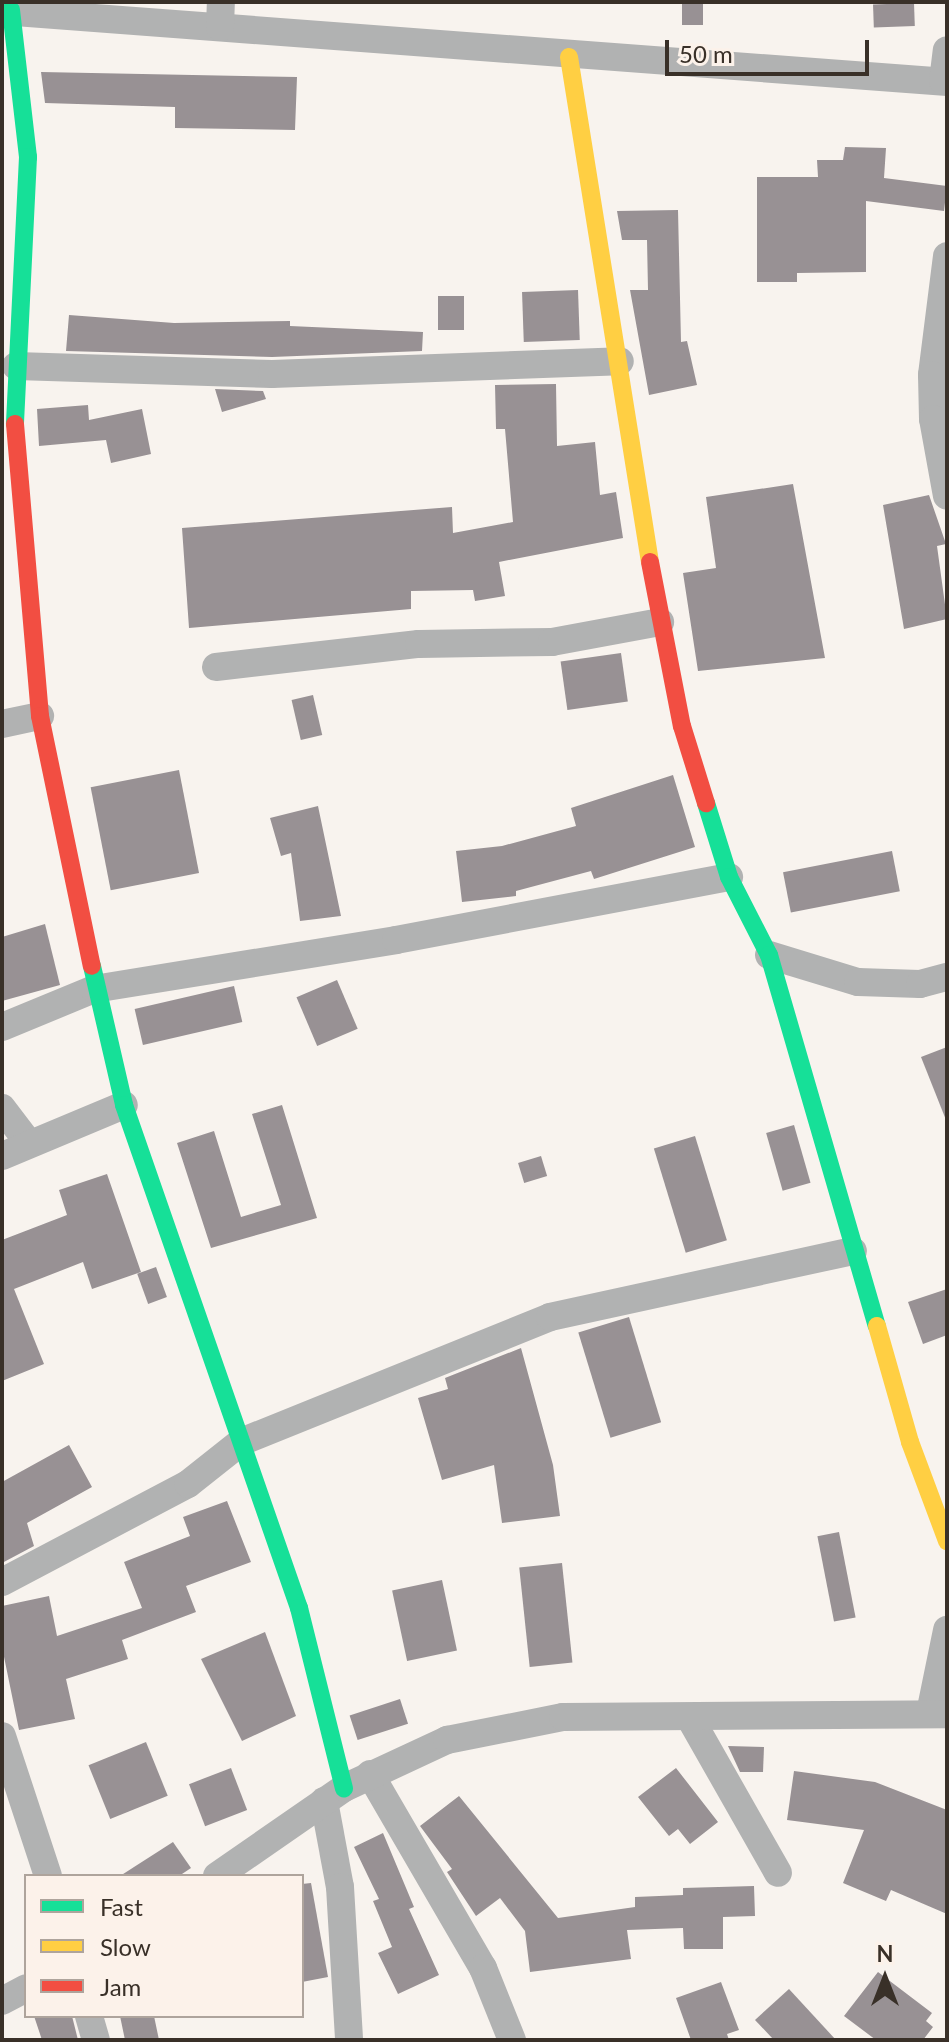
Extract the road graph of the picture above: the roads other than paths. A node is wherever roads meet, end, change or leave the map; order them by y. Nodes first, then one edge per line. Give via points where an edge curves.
1 (6, 10) edge
2 (220, 14) edge
3 (947, 50) edge
4 (569, 57) junction
5 (945, 82) edge
6 (947, 256) edge
7 (620, 361) junction
8 (16, 366) junction
9 (940, 377) edge
10 (8, 406) edge
11 (947, 496) edge
12 (660, 622) junction
13 (216, 667) dead end
14 (40, 716) junction
15 (2, 724) edge
16 (729, 877) junction
17 (769, 955) junction
18 (947, 977) edge
19 (94, 989) junction
20 (2, 1027) edge
21 (124, 1105) junction
22 (2, 1108) edge
23 (28, 1142) junction
24 (2, 1156) edge
25 (853, 1251) junction
26 (241, 1442) junction
27 (947, 1541) edge
28 (2, 1582) edge
29 (947, 1630) edge
30 (938, 1714) edge
31 (690, 1718) junction
32 (2, 1736) edge
33 (370, 1774) junction
34 (334, 1794) junction
35 (778, 1873) dead end
36 (47, 1874) edge
37 (220, 1874) edge
38 (24, 1989) edge
39 (2, 2001) edge
40 (90, 2018) edge
41 (96, 2040) edge
42 (349, 2040) edge
43 (512, 2040) edge

1 - 2 street
1 - 8 street via 28,157
2 - 4 street
3 - 5 street
4 - 5 street
4 - 7 street
6 - 9 street
7 - 8 street via 272,374
7 - 12 street
8 - 10 street
9 - 11 street via 933,419
10 - 14 street
12 - 13 street via 552,642 419,644
12 - 16 street via 682,726
14 - 15 street
14 - 19 street via 91,949
16 - 17 street
16 - 19 street via 396,940
17 - 18 street via 858,982 920,984
17 - 25 street
19 - 20 street
19 - 21 street
21 - 23 street
21 - 26 street
22 - 23 street
23 - 24 street
25 - 26 street via 550,1317
25 - 27 street via 910,1442
26 - 28 street via 188,1484
26 - 34 street via 299,1608
29 - 30 street
30 - 31 street
31 - 33 street via 563,1717 447,1740
31 - 35 street
32 - 36 street
33 - 34 street
33 - 43 street via 483,1968
34 - 37 street
34 - 42 street
38 - 39 street
40 - 41 street

